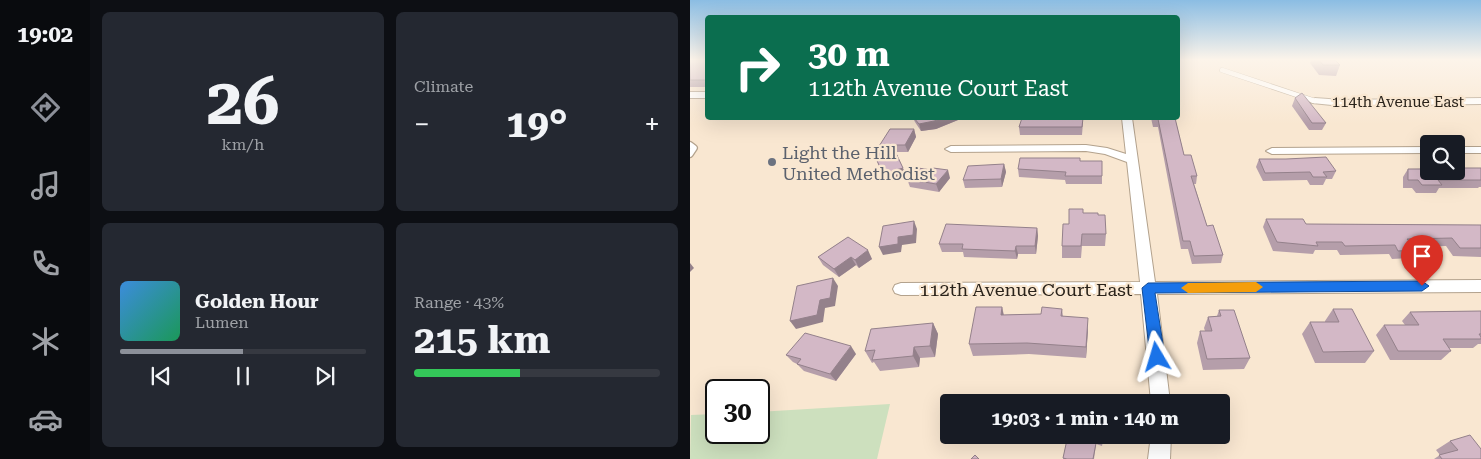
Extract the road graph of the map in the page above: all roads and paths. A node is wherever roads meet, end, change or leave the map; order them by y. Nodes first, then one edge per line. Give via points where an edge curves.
1 (1256, 81) edge
2 (690, 95) edge
3 (705, 95) edge
4 (1315, 101) joint
5 (1481, 101) edge
6 (1126, 120) edge
7 (690, 145) edge
8 (951, 149) dead end
9 (1420, 150) edge
10 (1465, 150) edge
11 (1481, 150) edge
12 (1272, 151) dead end
13 (690, 154) edge
14 (1131, 160) junction
15 (1481, 286) edge
16 (1148, 288) junction
17 (901, 289) dead end
18 (1161, 394) edge
19 (1160, 444) edge
20 (1159, 459) edge

1 - 4 lane
2 - 3 street
4 - 5 street, 114th Avenue East
6 - 14 street
7 - 13 lane via 694,148
8 - 14 street via 1086,148 1107,151
9 - 12 street
10 - 11 street
14 - 16 street
15 - 16 street, 112th Avenue Court East
16 - 17 street, 112th Avenue Court East
16 - 18 street
19 - 20 street

